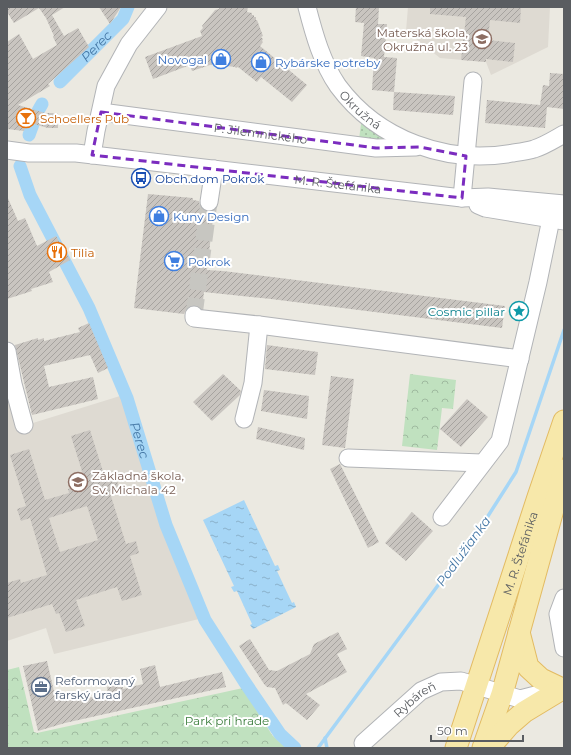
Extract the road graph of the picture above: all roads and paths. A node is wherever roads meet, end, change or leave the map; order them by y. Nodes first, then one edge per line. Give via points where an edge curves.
1 (158, 7) edge
2 (307, 7) edge
3 (473, 81) dead end
4 (101, 112) junction
5 (564, 134) edge
6 (420, 147) junction
7 (7, 150) edge
8 (92, 155) junction
9 (466, 156) junction
10 (214, 169) junction
11 (462, 198) junction
12 (530, 200) junction
13 (209, 202) tunnel mouth
14 (564, 204) edge
15 (560, 218) edge
16 (194, 316) dead end
17 (259, 325) junction
18 (7, 351) edge
19 (520, 358) junction
20 (244, 419) dead end
21 (564, 421) edge
22 (24, 425) dead end
23 (348, 458) dead end
24 (482, 463) junction
25 (564, 470) edge
26 (442, 517) dead end
27 (564, 598) edge
28 (519, 632) junction
29 (564, 648) edge
30 (476, 686) junction
31 (563, 688) edge
32 (502, 694) junction
33 (363, 743) dead end
34 (456, 748) edge
35 (483, 748) edge
36 (489, 748) edge

1 - 4 street via 128,44 106,86
2 - 6 street, Okružná via 322,55 342,90 355,106 380,126
3 - 9 street
4 - 6 street, P. Jilemnického via 376,148
4 - 8 street
5 - 9 street, Okružná via 535,149 497,156
6 - 9 street, Okružná
7 - 8 street, M. R. Štefánika
8 - 10 street, M. R. Štefánika
9 - 11 street
10 - 11 street, M. R. Štefánika
10 - 13 street
11 - 12 street, M. R. Štefánika
11 - 15 street, M. R. Štefánika via 485,208
12 - 14 street, M. R. Štefánika
12 - 15 street via 541,209
15 - 19 street via 547,244
16 - 17 street
17 - 19 street
17 - 20 street via 253,383
18 - 22 street
19 - 24 street via 500,441
21 - 30 main road, M. R. Štefánika
23 - 24 street
24 - 26 street
25 - 28 main road, M. R. Štefánika
27 - 29 street via 558,614
28 - 31 main road via 528,667 541,679
28 - 32 main road, M. R. Štefánika
30 - 32 street, Rybáreň
30 - 33 street, Rybáreň via 460,681 441,682 425,688
30 - 34 main road, M. R. Štefánika
31 - 32 street, Rybáreň via 520,699
31 - 36 main road via 524,712
32 - 35 main road, M. R. Štefánika

